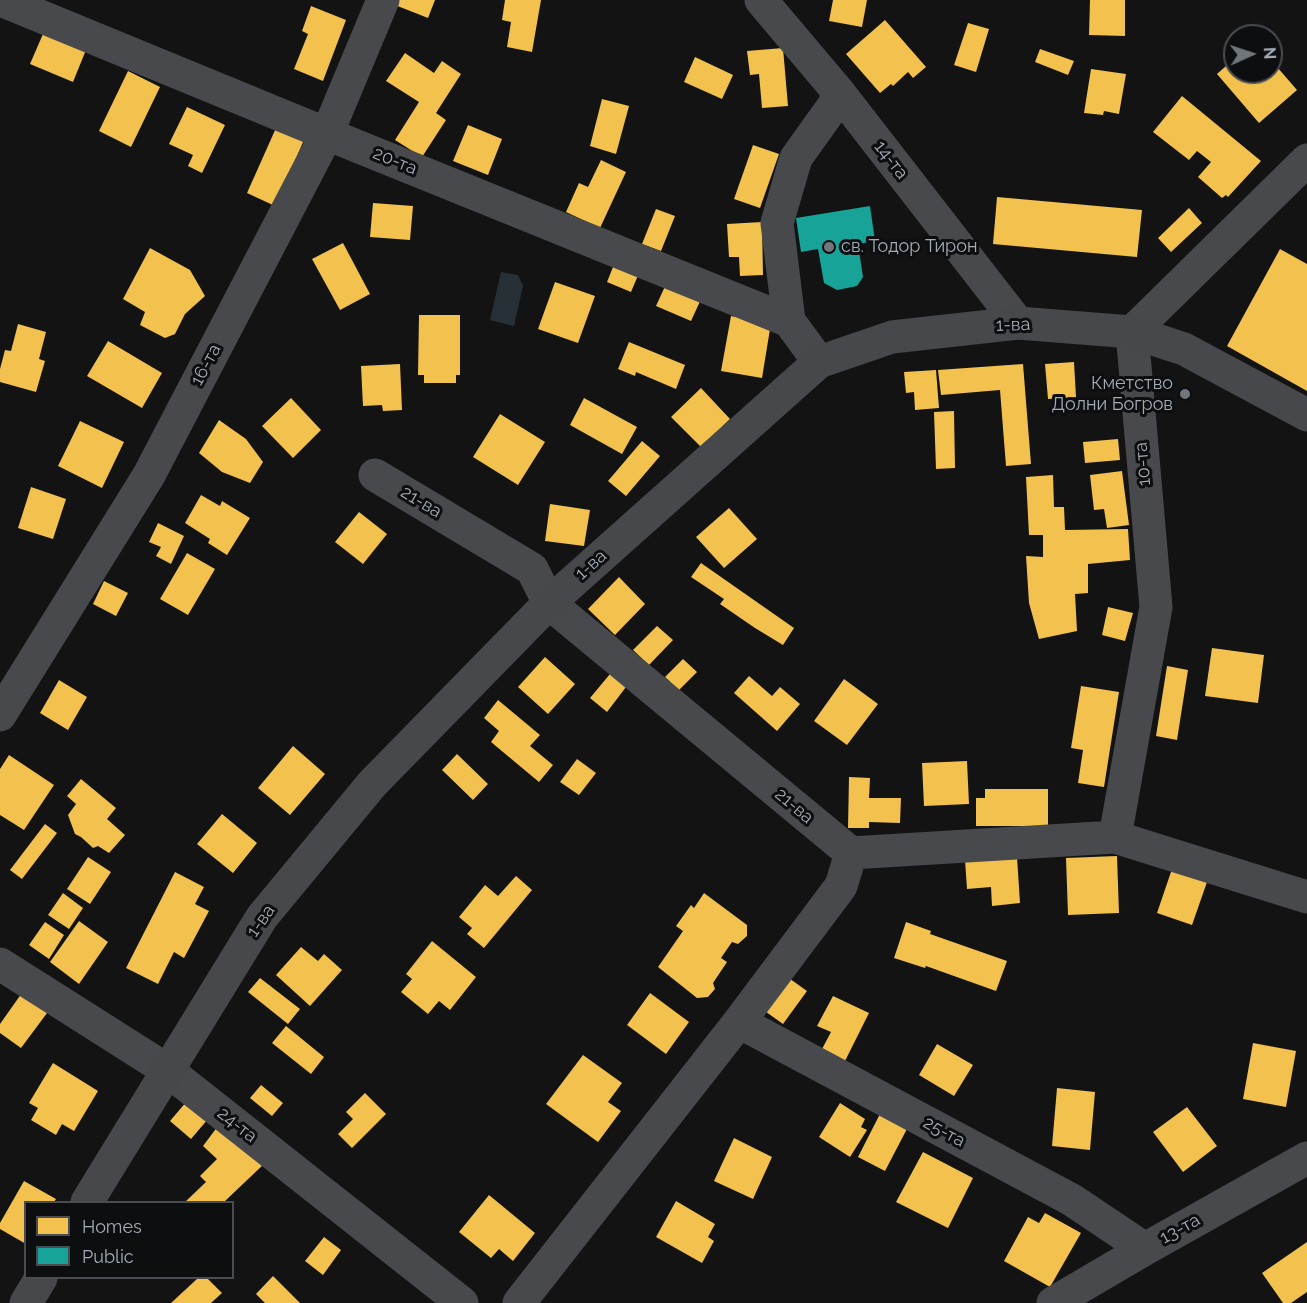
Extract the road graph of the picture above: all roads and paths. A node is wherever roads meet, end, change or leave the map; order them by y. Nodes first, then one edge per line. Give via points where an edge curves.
1 (2, 0) edge
2 (383, 0) edge
3 (761, 0) edge
4 (841, 95) junction
5 (327, 134) junction
6 (1307, 160) edge
7 (789, 321) junction
8 (1018, 323) junction
9 (1132, 332) junction
10 (819, 362) junction
11 (1307, 415) edge
12 (375, 475) dead end
13 (549, 603) junction
14 (0, 715) edge
15 (1115, 837) junction
16 (850, 853) junction
17 (1307, 897) edge
18 (0, 964) edge
19 (739, 1022) junction
20 (167, 1070) junction
21 (1307, 1158) edge
22 (88, 1201) edge
23 (1145, 1249) junction
24 (40, 1279) edge
25 (26, 1303) edge
26 (462, 1303) edge
27 (519, 1303) edge
28 (1053, 1303) edge

1 - 5 street, 20-та
2 - 5 street, 16-та
3 - 4 street, 14-та
4 - 7 street via 795,158 777,223
4 - 8 street, 14-та
5 - 7 street, 20-та
5 - 14 street, 16-та via 149,475
6 - 9 street
7 - 10 street
8 - 9 street, 1-ва
8 - 10 street, 1-ва via 892,337
9 - 11 street, 1-ва via 1184,349
9 - 15 street, 10-та via 1156,607
10 - 13 street, 1-ва
12 - 13 street, 21-ва via 532,569
13 - 16 street, 21-ва
13 - 20 street, 1-ва via 372,784 262,917
15 - 16 street
15 - 17 street
16 - 19 street via 841,886
18 - 20 street, 24-та
19 - 23 street, 25-та via 1071,1200
19 - 27 street
20 - 22 street, 1-ва
20 - 26 street, 24-та
21 - 23 street, 13-та
23 - 28 street, 13-та
24 - 25 street

